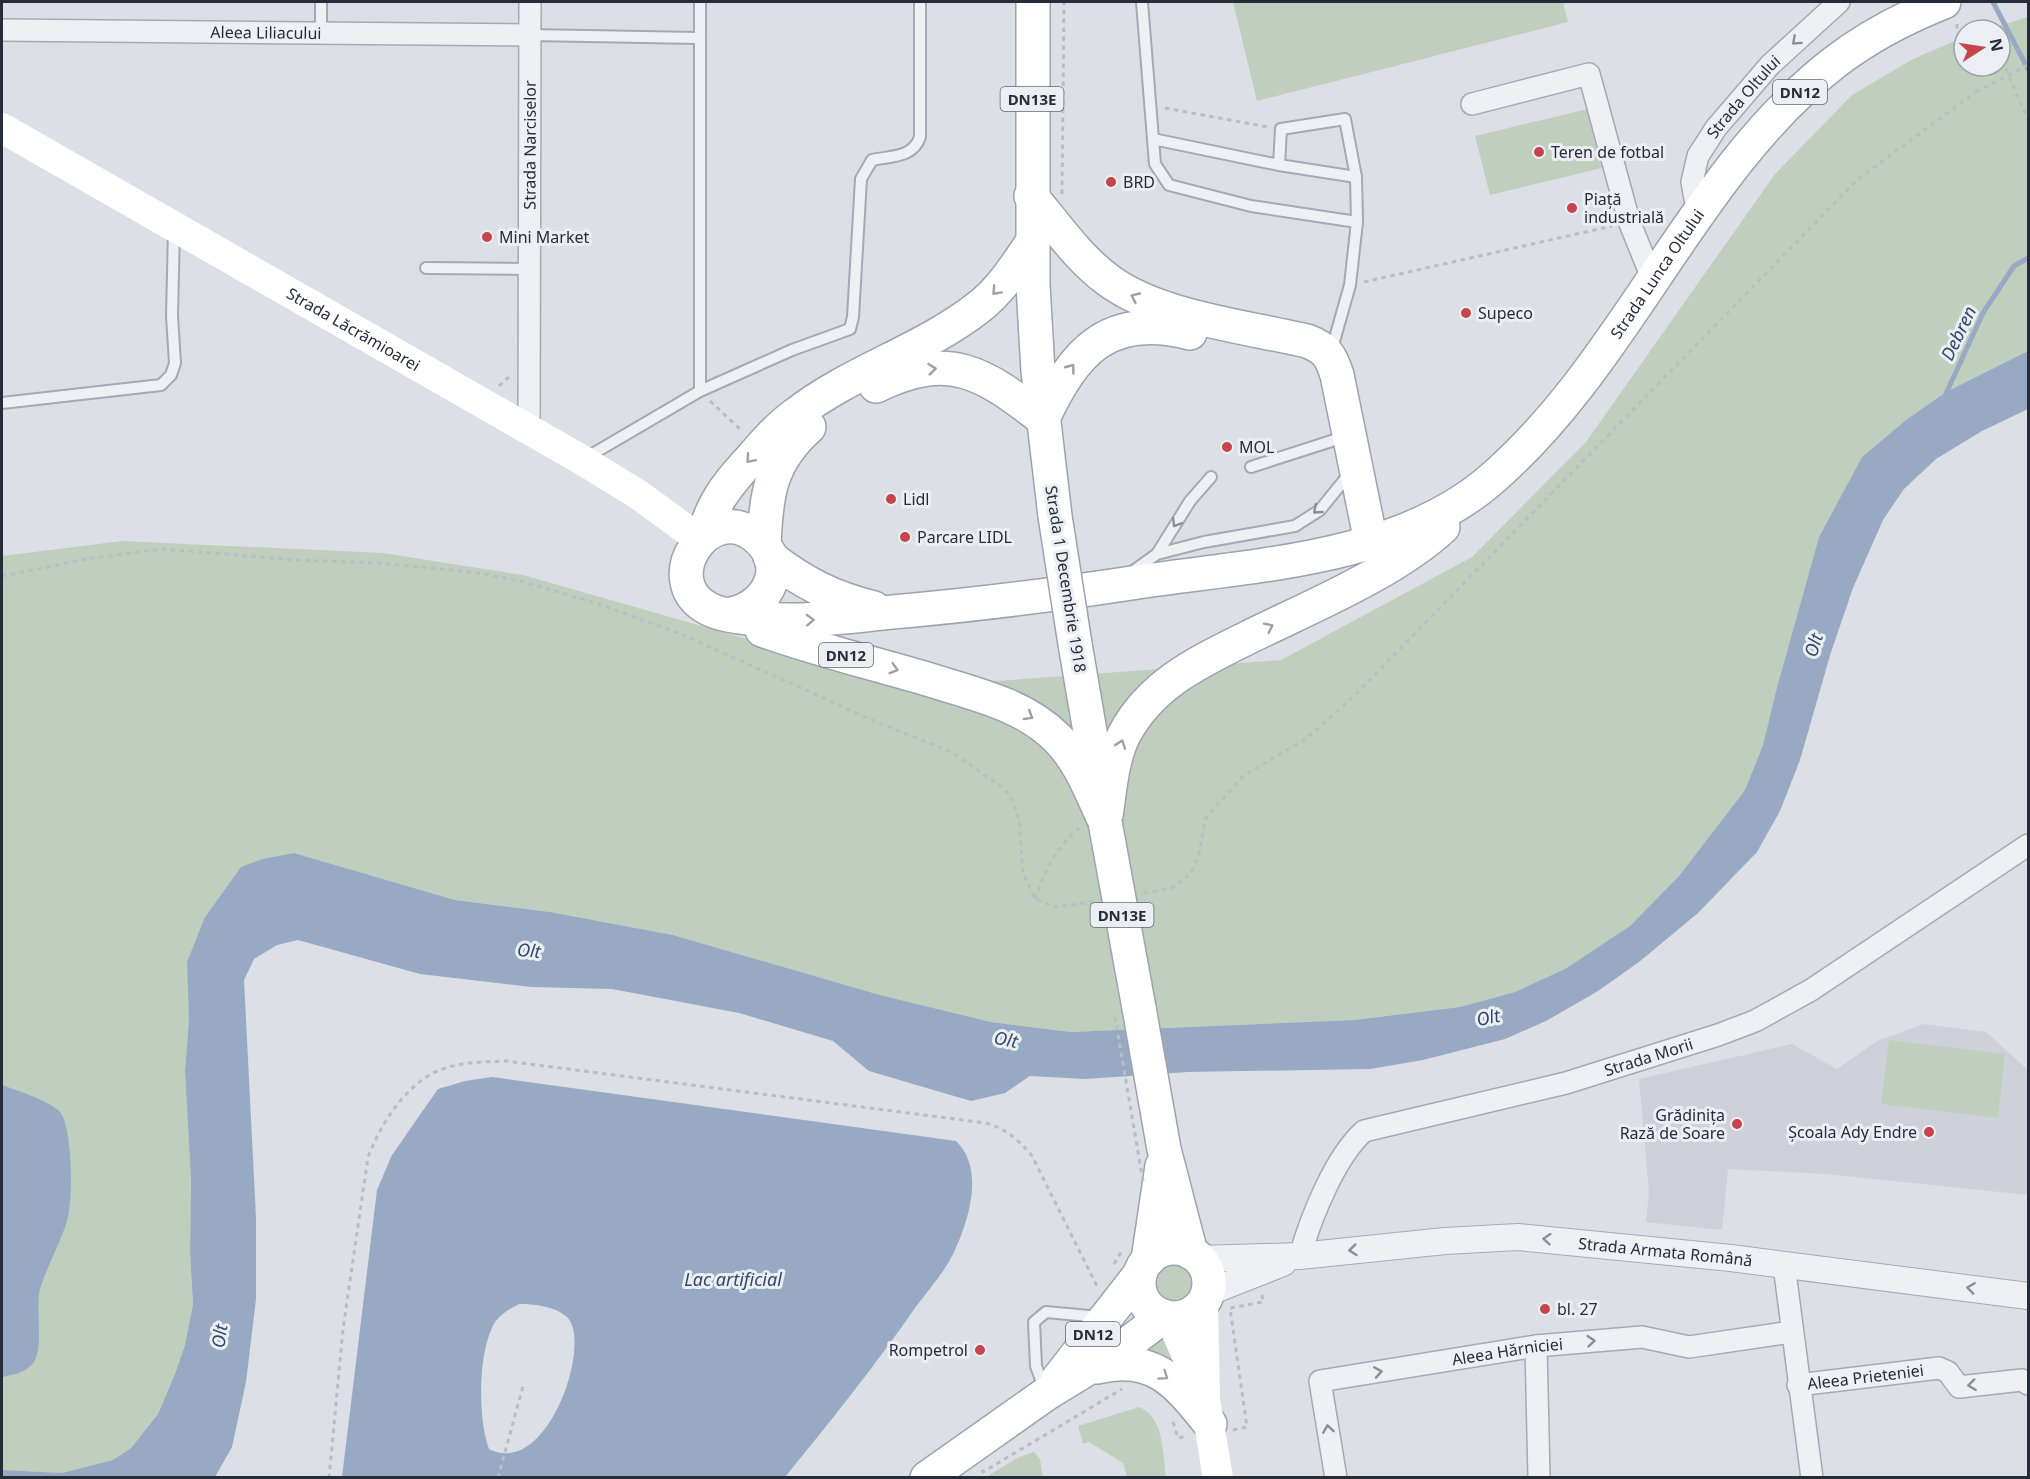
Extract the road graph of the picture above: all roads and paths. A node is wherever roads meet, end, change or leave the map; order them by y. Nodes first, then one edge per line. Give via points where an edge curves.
1 (321, 2) edge
2 (530, 2) edge
3 (700, 2) edge
4 (920, 2) edge
5 (1033, 2) edge
6 (1064, 2) edge
7 (1142, 2) edge
8 (1839, 2) edge
9 (1922, 6) edge
10 (2, 30) edge
11 (321, 33) junction
12 (530, 35) junction
13 (699, 38) junction
14 (2028, 65) edge
15 (2010, 78) edge
16 (1473, 104) dead end
17 (1150, 105) junction
18 (2028, 122) edge
19 (2, 128) edge
20 (1281, 129) junction
21 (1153, 140) junction
22 (1279, 165) junction
23 (1356, 177) junction
24 (1031, 196) junction
25 (1698, 216) junction
26 (1629, 221) junction
27 (1357, 222) junction
28 (174, 228) junction
29 (1062, 232) junction
30 (1031, 244) junction
31 (426, 268) dead end
32 (530, 269) junction
33 (1654, 283) junction
34 (1350, 285) junction
35 (1330, 355) junction
36 (700, 391) junction
37 (1342, 396) junction
38 (2, 403) edge
39 (1043, 419) junction
40 (529, 431) junction
41 (1350, 435) junction
42 (760, 448) junction
43 (582, 460) junction
44 (1251, 467) dead end
45 (1211, 477) dead end
46 (1359, 481) junction
47 (1486, 483) junction
48 (1445, 512) junction
49 (702, 538) junction
50 (1371, 542) junction
51 (767, 551) junction
52 (1157, 554) junction
53 (2, 576) edge
54 (1112, 586) junction
55 (905, 611) junction
56 (725, 613) junction
57 (1093, 824) junction
58 (2028, 845) edge
59 (1140, 894) dead end
60 (1035, 899) junction
61 (1098, 901) dead end
62 (1164, 1149) junction
63 (1143, 1181) dead end
64 (1142, 1191) dead end
65 (1195, 1256) junction
66 (1300, 1256) junction
67 (1131, 1261) junction
68 (1784, 1265) junction
69 (1259, 1273) junction
70 (1104, 1280) dead end
71 (2028, 1296) edge
72 (1205, 1298) junction
73 (1106, 1317) junction
74 (1167, 1317) junction
75 (1791, 1332) junction
76 (1536, 1346) junction
77 (1089, 1369) junction
78 (2028, 1384) edge
79 (1798, 1385) junction
80 (523, 1386) dead end
81 (1123, 1389) dead end
82 (1046, 1394) junction
83 (1172, 1418) dead end
84 (1208, 1419) junction
85 (966, 1450) junction
86 (329, 1478) edge
87 (498, 1478) edge
88 (927, 1478) edge
89 (1218, 1478) edge
90 (1336, 1478) edge
91 (1539, 1478) edge
92 (1812, 1478) edge

1 - 11 lane
2 - 12 street, Strada Narciselor
3 - 13 lane
4 - 36 lane via 920,137 916,148 908,153 872,160 861,179 850,329
5 - 24 main road, Strada 1 Decembrie 1918 / DN13E
6 - 29 path
7 - 17 lane
8 -> 25 street, Strada Oltului via 1770,65 1716,128 1698,156 1692,182
9 - 25 main road, Strada Lunca Oltului / DN12 via 1860,44 1798,94 1757,137
10 - 11 street, Aleea Liliacului
11 - 12 street, Aleea Liliacului
12 - 13 lane
12 - 32 street, Strada Narciselor
13 - 36 lane
14 - 59 path, bridge via 1976,92 1857,180 1353,697 1306,738 1243,776 1205,819 1199,855 1190,874 1172,888
15 - 18 path
16 - 26 street via 1589,74
17 - 20 path
17 - 21 lane
19 - 28 main road, Strada Lăcrămioarei
20 - 22 lane
20 - 23 lane via 1345,119
21 - 22 lane
21 - 27 lane via 1155,164 1169,185 1251,206
22 - 23 lane
23 - 27 lane
24 - 29 main road
24 - 30 main road, Strada 1 Decembrie 1918 / DN13E
25 - 33 main road, Strada Lunca Oltului / DN12
26 - 33 street
26 - 34 path
27 - 34 lane
28 - 38 lane via 175,363 171,375 161,385
28 - 40 main road, Strada Lăcrămioarei
35 -> 29 main road via 1308,340 1175,310 1129,294 1092,266
30 - 39 main road, Strada 1 Decembrie 1918 / DN13E
30 -> 42 main road via 1006,281 980,307 806,406
31 - 32 lane
32 - 40 street, Strada Narciselor
33 - 47 main road, Strada Lunca Oltului / DN12 via 1573,391 1530,442
34 - 35 lane
35 - 37 main road
36 - 42 path
36 - 43 lane
39 -> 37 main road via 1060,383 1079,357 1112,332 1132,327 1174,328 1290,358 1319,371
37 - 41 main road
51 -> 39 main road via 768,495 785,452 812,424 886,381 936,368 966,371 999,387
39 - 57 main road, Strada 1 Decembrie 1918 / DN13E, bridge via 1075,644
40 - 43 main road, Strada Lăcrămioarei
41 - 44 lane
41 - 46 main road
42 -> 49 main road via 716,501
43 - 49 main road, Strada Lăcrămioarei
45 -> 52 lane via 1190,501
46 - 48 main road via 1392,511
46 - 50 main road
46 -> 52 lane via 1294,526
47 - 48 main road, Strada Lunca Oltului / DN12
57 -> 47 main road via 1123,735 1155,692 1198,662 1400,560 1440,530
48 - 50 main road, Strada Lunca Oltului / DN12
49 - 51 main road via 729,528 754,535
49 - 56 main road via 687,562 686,575 697,599
50 - 54 main road, DN12 via 1308,557
51 - 55 main road, DN12 via 797,578 825,593 875,608
51 - 56 main road via 772,577 765,595 756,605
52 - 54 lane
53 - 60 path via 163,549 479,573 602,605 733,656 959,758 1004,789 1013,801 1019,820 1023,873
54 - 55 main road, DN12
56 -> 55 main road, DN12 via 800,620
56 -> 57 main road, DN12 via 774,635 1021,711 1060,740 1085,780
57 - 60 path via 1060,844
57 - 62 main road, Strada 1 Decembrie 1918 / DN13E, bridge via 1155,1093
58 - 66 street, Strada Morii via 1811,990 1755,1021 1551,1087 1364,1131 1344,1154 1320,1202
60 - 61 path via 1056,907
62 - 65 main road, Strada 1 Decembrie 1918 / DN13E
62 - 67 main road, Strada 1 Decembrie 1918 / DN13E
63 - 64 path
65 - 66 street, Strada Armata Română
65 - 67 main road, DN12 via 1180,1249 1168,1249
65 - 72 main road via 1208,1275
68 -> 66 street, Strada Armata Română via 1518,1237
66 - 69 street, Strada Armata Română
67 - 73 main road, DN12
67 - 74 main road via 1141,1295 1155,1312
71 -> 68 street, Strada Armata Română
68 - 75 street
69 - 72 street, Strada Armata Română
69 - 84 path via 1263,1302 1230,1308 1247,1427
70 - 86 path via 1099,1290 1032,1156 1018,1139 986,1123 506,1061 458,1065 417,1084 378,1132 368,1157 343,1329
72 - 74 main road, DN12 via 1189,1314
72 - 84 main road
73 - 82 main road, DN12
73 - 82 lane via 1046,1312 1034,1322 1036,1366
74 - 77 main road, DN12
74 - 84 main road
76 -> 75 street, Aleea Hărniciei via 1642,1337 1689,1347
75 - 79 street
90 -> 76 street, Aleea Hărniciei via 1320,1381
76 - 91 street
77 - 82 main road, DN12
77 -> 84 main road, DN12 via 1116,1362 1137,1362 1160,1372 1182,1389
78 -> 79 street, Aleea Prieteniei via 2022,1380 1959,1387 1948,1372 1939,1368
79 - 92 street
80 - 87 path
81 - 85 path via 983,1472
82 - 85 main road, DN12
83 - 84 path via 1178,1438
84 - 89 main road
85 - 88 main road, DN12

